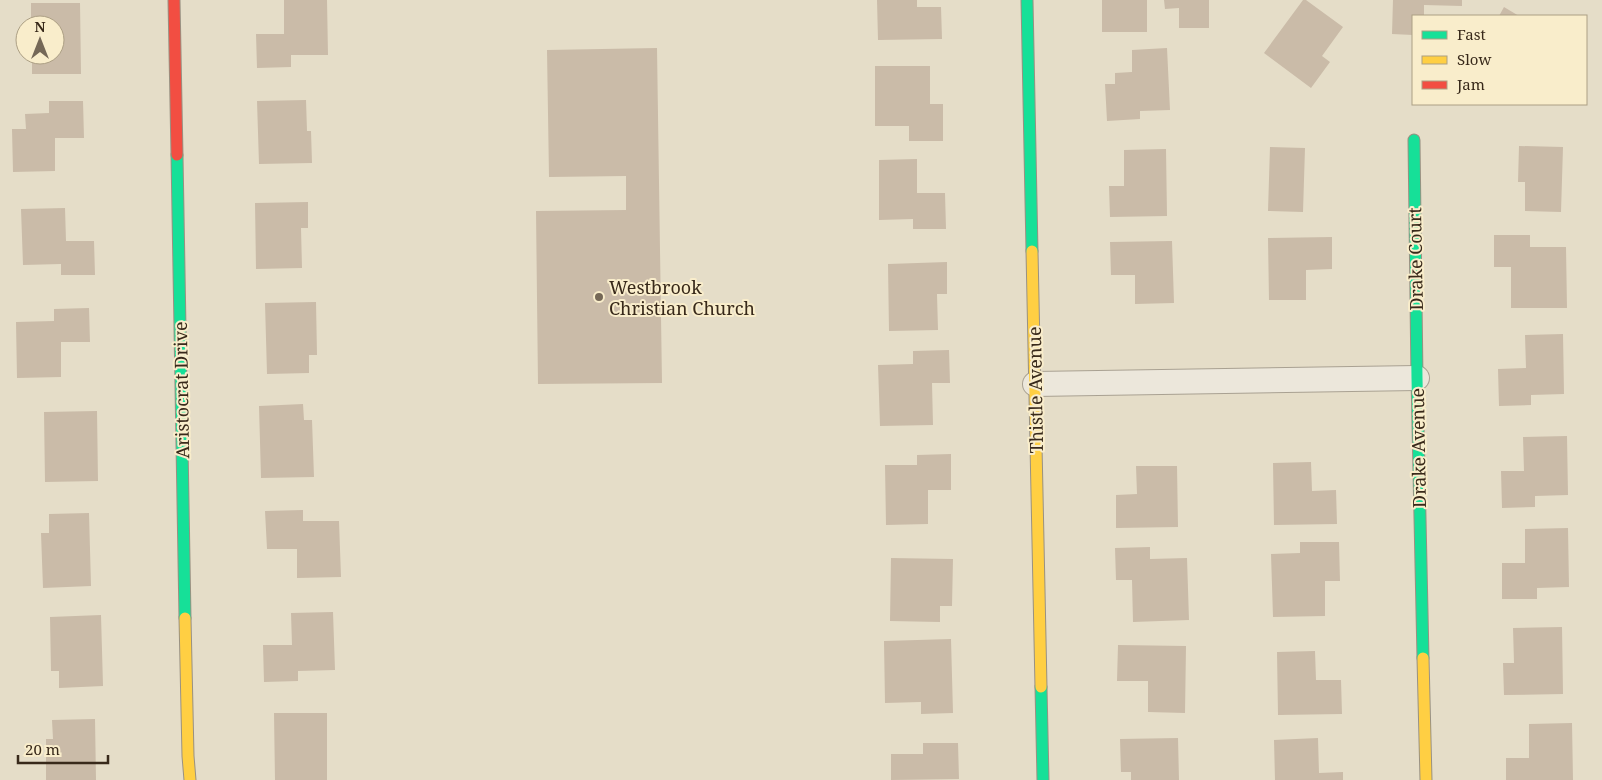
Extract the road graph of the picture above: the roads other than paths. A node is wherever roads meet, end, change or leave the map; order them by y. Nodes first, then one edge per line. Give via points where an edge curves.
1 (174, 0) edge
2 (1027, 0) edge
3 (1414, 140) dead end
4 (1417, 378) junction
5 (1035, 384) junction
6 (190, 780) edge
7 (1042, 780) edge
8 (1426, 780) edge

1 - 6 street, Aristocrat Drive
2 - 5 street, Thistle Avenue
3 - 4 street, Drake Court
4 - 5 street, Drake Avenue
4 - 8 street, Drake Avenue
5 - 7 street, Thistle Avenue

